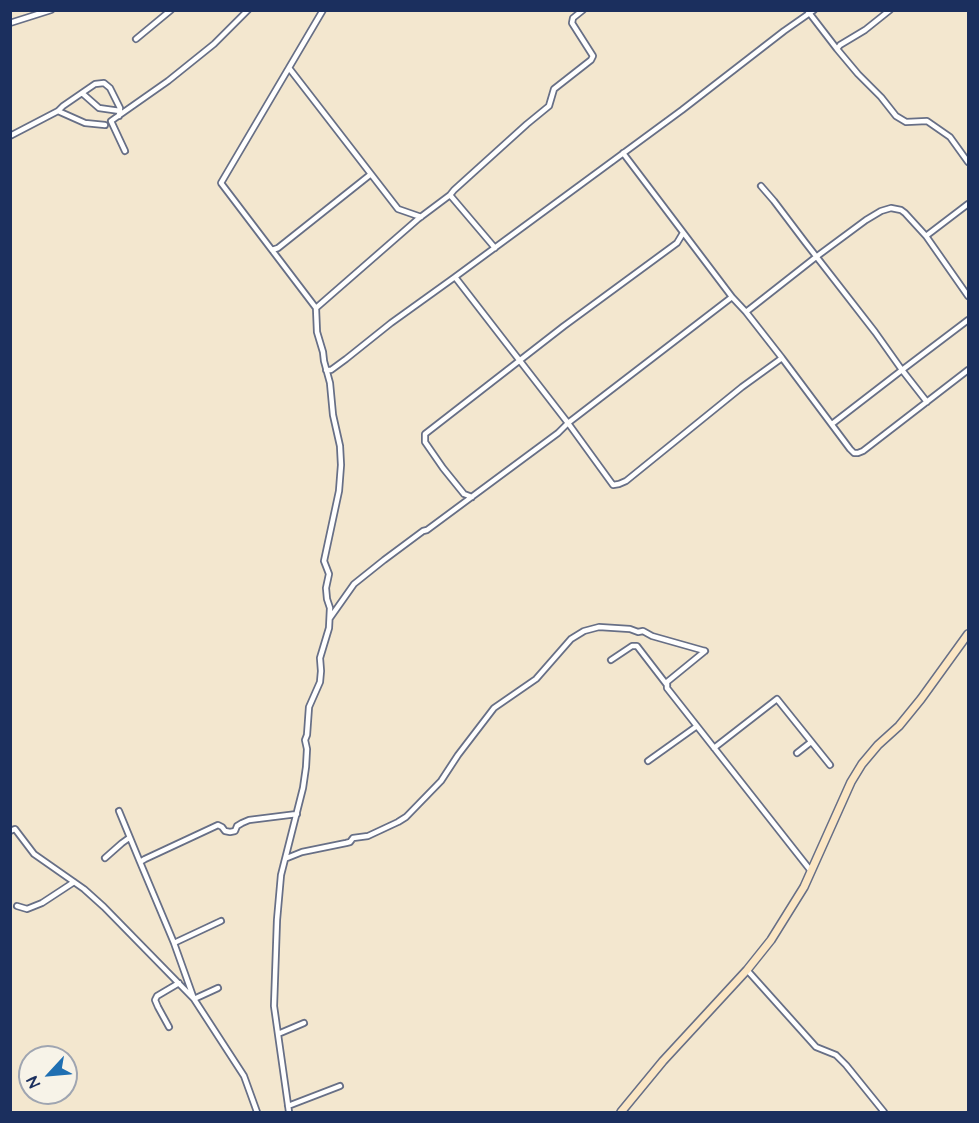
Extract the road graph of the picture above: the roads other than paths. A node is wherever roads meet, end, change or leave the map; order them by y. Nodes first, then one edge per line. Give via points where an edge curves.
1 (51, 10) edge
2 (171, 10) edge
3 (248, 10) edge
4 (323, 10) edge
5 (583, 10) edge
6 (890, 10) edge
7 (810, 12) edge
8 (10, 24) edge
9 (136, 39) dead end
10 (837, 49) junction
11 (289, 68) junction
12 (82, 93) junction
13 (58, 111) junction
14 (119, 114) junction
15 (105, 125) dead end
16 (10, 136) edge
17 (125, 151) dead end
18 (623, 153) junction
19 (969, 162) edge
20 (371, 174) junction
21 (761, 186) dead end
22 (450, 195) junction
23 (969, 204) edge
24 (421, 217) junction
25 (683, 233) junction
26 (926, 236) junction
27 (495, 248) junction
28 (272, 250) junction
29 (816, 257) junction
30 (455, 278) junction
31 (969, 296) edge
32 (732, 297) junction
33 (316, 308) junction
34 (746, 312) junction
35 (969, 320) edge
36 (782, 358) junction
37 (520, 360) junction
38 (326, 370) junction
39 (902, 370) junction
40 (969, 370) edge
41 (927, 402) junction
42 (568, 423) junction
43 (832, 424) junction
44 (472, 497) junction
45 (330, 618) junction
46 (969, 634) edge
47 (611, 660) dead end
48 (667, 685) junction
49 (697, 726) junction
50 (811, 742) junction
51 (714, 748) junction
52 (797, 753) dead end
53 (648, 761) dead end
54 (830, 765) dead end
55 (119, 811) dead end
56 (297, 814) junction
57 (10, 824) edge
58 (13, 830) edge
59 (129, 838) junction
60 (105, 858) dead end
61 (286, 858) junction
62 (140, 862) junction
63 (811, 871) junction
64 (74, 882) junction
65 (17, 906) dead end
66 (221, 921) dead end
67 (174, 943) junction
68 (747, 970) junction
69 (179, 982) junction
70 (218, 988) dead end
71 (194, 999) junction
72 (304, 1023) dead end
73 (169, 1027) dead end
74 (278, 1034) junction
75 (340, 1086) dead end
76 (289, 1109) edge
77 (257, 1113) edge
78 (621, 1113) edge
79 (884, 1113) edge

1 - 8 street
2 - 9 street
3 - 14 street via 214,44
4 - 11 street
5 - 22 street via 572,22 594,56 554,89 549,106
6 - 10 street
7 - 10 street
7 - 18 street
10 - 19 street via 896,116 906,122 927,121 950,137
11 - 20 street
11 - 28 street via 221,183
12 - 13 street
12 - 14 street via 99,108
12 - 14 street via 104,83 120,108
13 - 15 street via 86,123
13 - 16 street
14 - 17 street via 111,121
18 - 25 street
18 - 27 street
20 - 24 street via 398,208
20 - 28 street
21 - 29 street
22 - 24 street
22 - 27 street
23 - 26 street
24 - 33 street
25 - 32 street
25 - 37 street via 677,243
26 - 29 street via 900,210 886,208
26 - 31 street
27 - 30 street
28 - 33 street
29 - 34 street
29 - 39 street
30 - 37 street
30 - 38 street
32 - 34 street
32 - 42 street
33 - 38 street
34 - 36 street
35 - 39 street
36 - 42 street via 619,484 613,485
36 - 43 street
37 - 42 street
37 - 44 street via 425,434 425,442 442,468 464,494
38 - 45 street via 341,465 324,561
39 - 41 street
39 - 43 street
40 - 41 street
41 - 43 street via 858,453 850,449
42 - 44 street
44 - 45 street via 354,584
45 - 56 street via 320,658 320,682 309,707 306,767
46 - 63 street via 899,726 862,764
47 - 48 street via 637,646
48 - 49 street
48 - 61 street via 705,651 643,631 599,627 585,631 571,639 536,679 494,708 441,781 406,817 368,836
49 - 51 street
49 - 53 street
50 - 51 street via 777,699
50 - 52 street
50 - 54 street
51 - 63 street
55 - 59 street
56 - 61 street
56 - 62 street via 249,820 230,832 218,825
57 - 58 street
58 - 64 street via 34,854
59 - 60 street
59 - 62 street
61 - 74 street via 281,875 274,985
62 - 67 street
63 - 68 street via 771,940
64 - 65 street via 42,903 27,909
64 - 69 street
66 - 67 street
67 - 71 street
68 - 78 street
68 - 79 street via 816,1047 836,1055 846,1065
69 - 71 street
69 - 73 street via 155,1000
70 - 71 street
71 - 77 street via 244,1076
72 - 74 street
74 - 76 street
75 - 76 street

